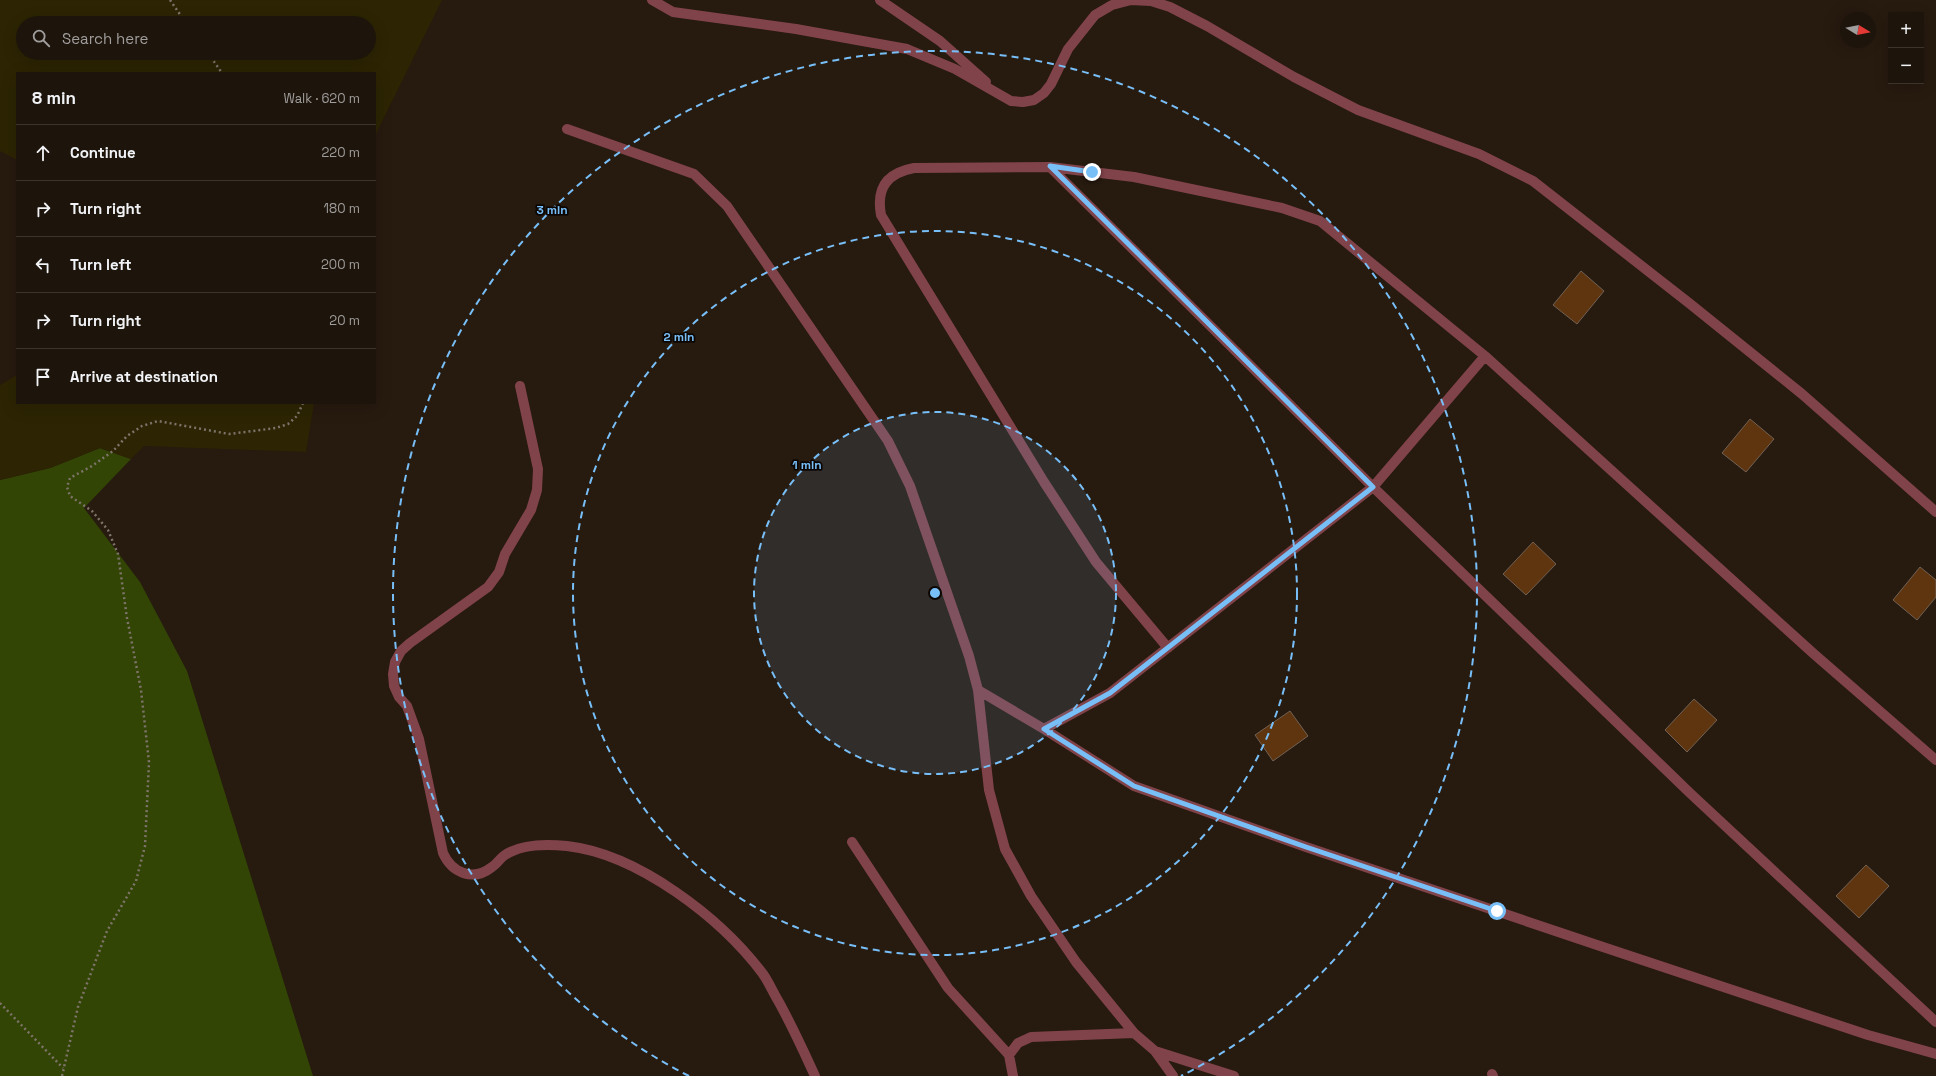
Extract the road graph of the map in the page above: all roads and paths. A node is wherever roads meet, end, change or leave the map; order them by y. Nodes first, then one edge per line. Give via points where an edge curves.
1 (170, 0) edge
2 (652, 0) edge
3 (880, 0) edge
4 (181, 16) edge
5 (213, 60) edge
6 (221, 72) edge
7 (1000, 95) junction
8 (567, 129) dead end
9 (1050, 166) junction
10 (1485, 356) junction
11 (520, 386) dead end
12 (303, 404) edge
13 (1373, 487) junction
14 (1936, 512) edge
15 (1168, 648) junction
16 (978, 690) junction
17 (1044, 729) junction
18 (1936, 760) edge
19 (852, 842) dead end
20 (0, 1003) edge
21 (1936, 1022) edge
22 (1134, 1033) junction
23 (1155, 1051) junction
24 (1936, 1054) edge
25 (1009, 1055) junction
26 (63, 1068) junction
27 (62, 1076) edge
28 (815, 1076) edge
29 (1014, 1076) edge
30 (1173, 1076) edge
31 (1234, 1076) edge

1 - 4 path
2 - 7 street via 673,12 907,49 955,69
3 - 7 street via 940,41
5 - 6 path
7 - 14 street via 1011,101 1023,102 1034,100 1044,93 1068,49 1095,15 1112,5 1131,0 1151,1 1170,7 1358,110 1479,154 1533,181 1802,394
8 - 16 street via 694,174 727,206 888,442 910,486 969,656
9 - 10 street via 1134,177 1282,208 1320,221
9 - 13 street
9 - 15 street via 902,170 885,183 880,193 881,215 1096,562
10 - 13 street
10 - 18 street via 1814,654
11 - 28 street via 538,469 537,490 531,510 504,554 499,572 488,587 401,651 395,662 393,674 394,686 407,706 419,739 443,853 455,870 474,875 484,873 505,855 529,846 567,846 613,857 658,881 699,908 731,938 763,974
12 - 26 path via 297,416 288,424 228,434 158,420 142,426 127,436 113,451 70,478 68,483 70,496 92,510 108,530 118,554 141,690 149,762 145,846 136,881 107,931 78,1007
13 - 15 street
13 - 21 street via 1692,794
15 - 17 street via 1110,693
16 - 17 street
16 - 22 street via 990,790 1005,849 1031,896 1076,962
17 - 24 street via 1134,786 1314,850 1645,961 1868,1035
19 - 25 street via 948,988
20 - 26 path
22 - 23 street
22 - 25 street via 1031,1038 1018,1043
23 - 30 street
23 - 31 street
25 - 29 street
26 - 27 path

